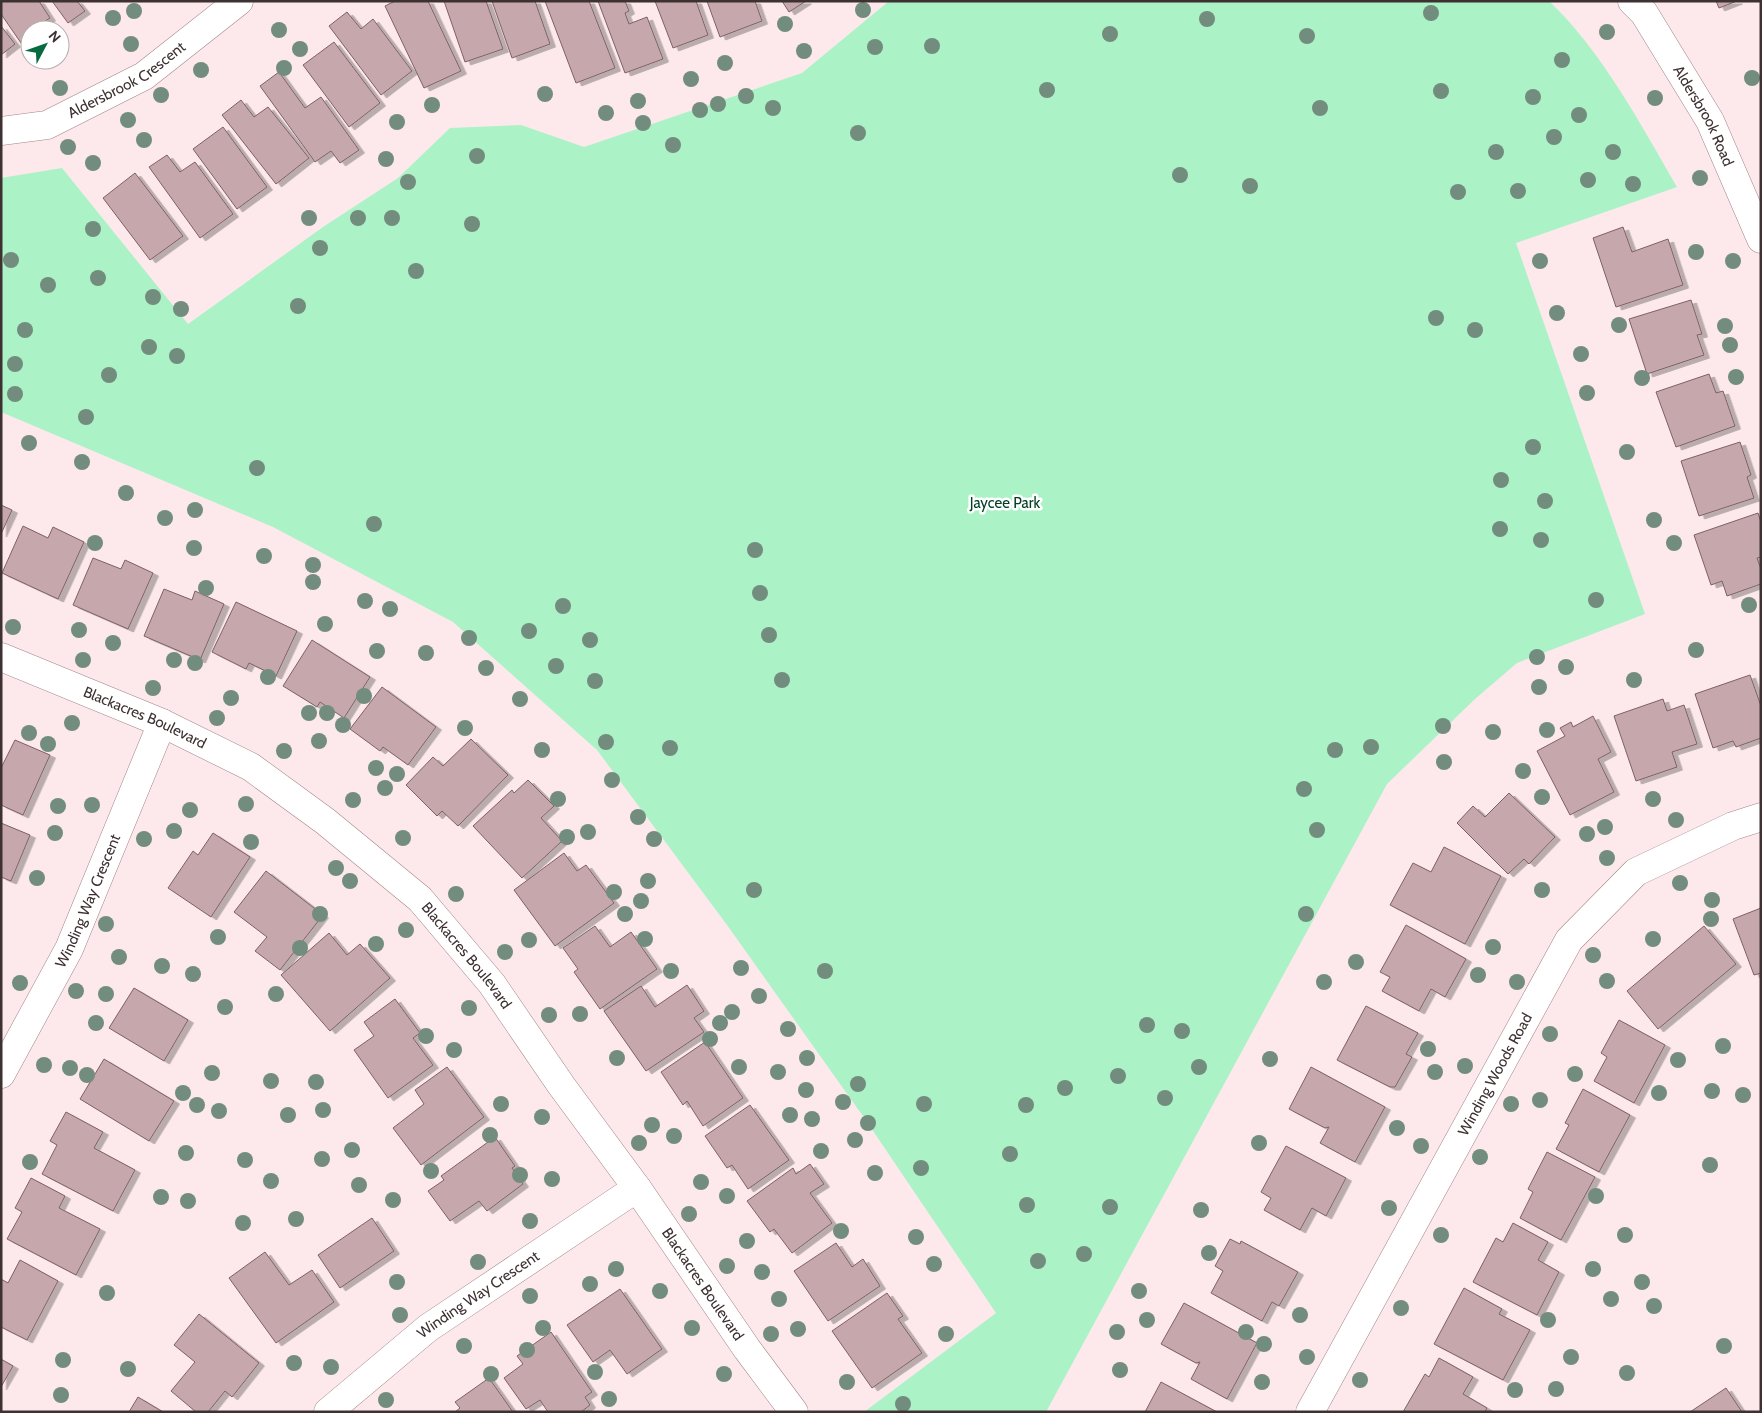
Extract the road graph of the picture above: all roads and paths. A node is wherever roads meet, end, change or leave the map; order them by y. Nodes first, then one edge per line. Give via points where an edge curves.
1 (239, 1) edge
2 (1632, 1) edge
3 (1, 131) edge
4 (1761, 239) edge
5 (1, 656) edge
6 (162, 723) junction
7 (1761, 817) edge
8 (1, 1074) edge
9 (637, 1188) junction
10 (328, 1412) edge
11 (794, 1412) edge
12 (1310, 1412) edge

1 - 3 street, Aldersbrook Crescent via 144,76 47,125
2 - 4 street, Aldersbrook Road via 1644,13 1710,122
5 - 6 street, Blackacres Boulevard
6 - 8 street, Winding Way Crescent via 69,949
6 - 9 street, Blackacres Boulevard via 251,767 325,820 420,899 492,984 560,1086
7 - 12 street, Winding Woods Road via 1733,826 1636,872 1569,940
9 - 10 street, Winding Way Crescent via 428,1328
9 - 11 street, Blackacres Boulevard via 747,1350

